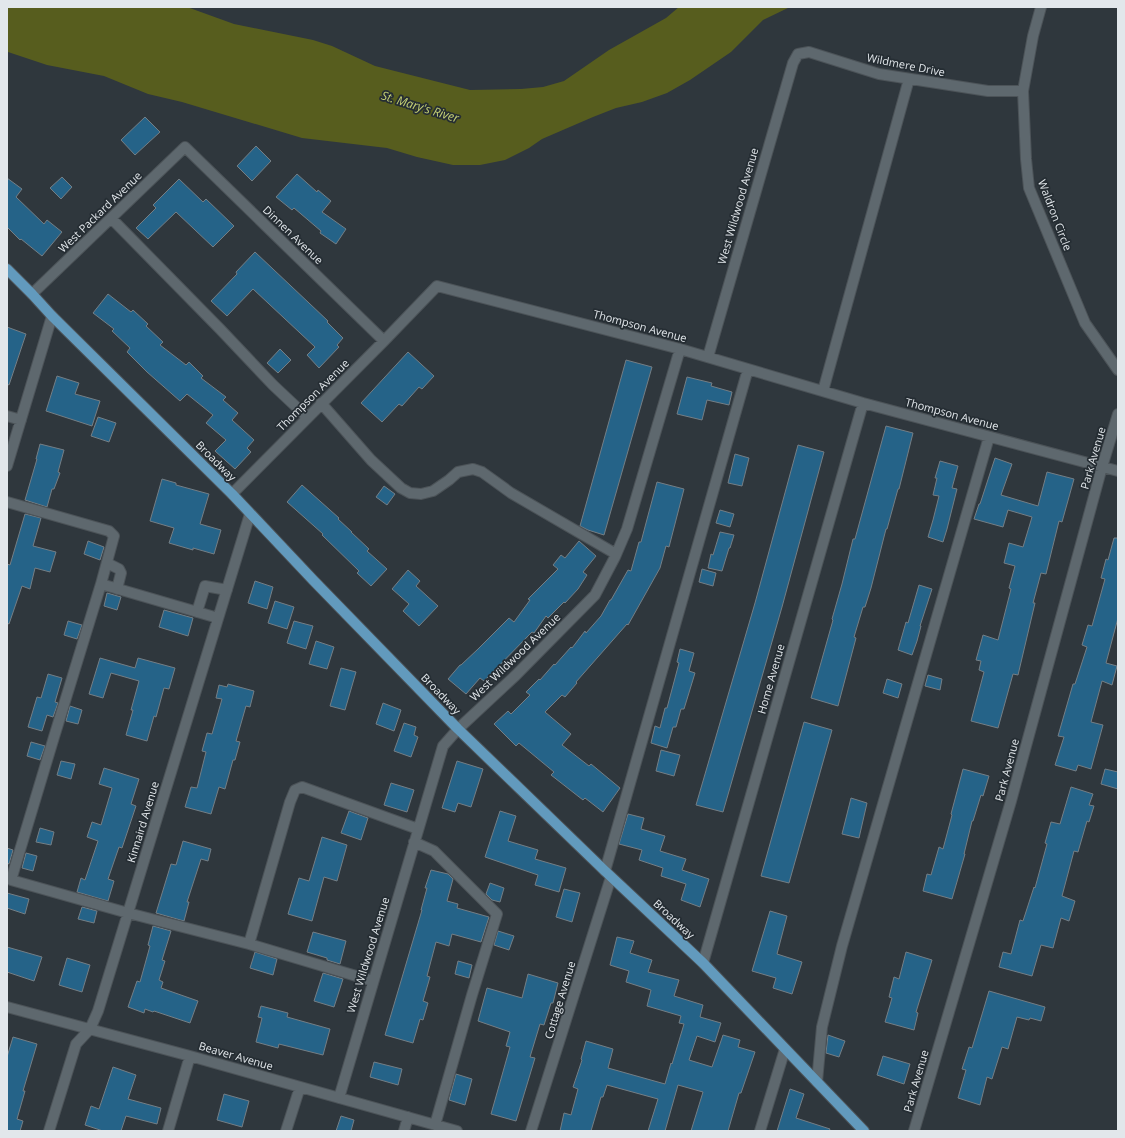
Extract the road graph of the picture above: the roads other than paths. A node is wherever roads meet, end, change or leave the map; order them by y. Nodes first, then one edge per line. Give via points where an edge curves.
1 (1041, 7) edge
2 (792, 63) joint
3 (909, 79) junction
4 (1023, 91) junction
5 (185, 147) joint
6 (111, 218) junction
7 (7, 269) edge
8 (32, 294) junction
9 (52, 316) junction
10 (384, 341) junction
11 (680, 349) junction
12 (708, 357) junction
13 (748, 369) junction
14 (1118, 370) edge
15 (823, 391) junction
16 (321, 403) junction
17 (863, 403) junction
18 (1118, 414) edge
19 (7, 416) edge
20 (307, 418) junction
21 (21, 420) junction
22 (988, 436) junction
23 (7, 466) edge
24 (1102, 467) junction
25 (1118, 472) edge
26 (232, 494) junction
27 (7, 502) edge
28 (250, 514) junction
29 (616, 554) junction
30 (107, 563) junction
31 (101, 584) junction
32 (117, 589) junction
33 (227, 590) junction
34 (197, 612) junction
35 (218, 618) junction
36 (458, 729) junction
37 (418, 829) junction
38 (414, 842) junction
39 (608, 874) junction
40 (9, 879) edge
41 (128, 913) junction
42 (249, 944) junction
43 (703, 963) junction
44 (373, 981) junction
45 (7, 1007) edge
46 (90, 1029) junction
47 (785, 1048) junction
48 (190, 1056) junction
49 (817, 1082) junction
50 (300, 1087) junction
51 (339, 1098) junction
52 (408, 1117) junction
53 (435, 1125) junction
54 (49, 1131) edge
55 (168, 1131) edge
56 (286, 1131) edge
57 (404, 1131) edge
58 (457, 1131) edge
59 (531, 1131) edge
60 (760, 1131) edge
61 (864, 1131) edge
62 (914, 1131) edge

1 - 4 street, Waldron Circle
2 - 3 street, Wildmere Drive via 798,54 809,52 879,74
2 - 12 street, West Wildwood Avenue
3 - 4 street, Wildmere Drive via 988,91
3 - 15 street
4 - 14 street, Waldron Circle via 1029,188 1085,323
5 - 6 street, West Packard Avenue
5 - 10 street, Dinnen Avenue
6 - 8 street, West Packard Avenue
6 - 20 street
7 - 8 main road, Broadway
8 - 9 main road, Broadway
9 - 21 street
9 - 26 main road, Broadway
10 - 11 street, Thompson Avenue via 437,286
10 - 16 street, Thompson Avenue
11 - 12 street, Thompson Avenue
11 - 29 street, West Wildwood Avenue via 627,529
12 - 13 street, Thompson Avenue
13 - 15 street, Thompson Avenue
13 - 39 street, Cottage Avenue
15 - 17 street, Thompson Avenue
16 - 20 street, Thompson Avenue
16 - 29 street via 371,460 410,493 433,491 458,472 473,469 482,472 511,493
17 - 22 street, Thompson Avenue
17 - 43 street, Home Avenue
18 - 24 street, Park Avenue
19 - 21 street
20 - 26 street, Thompson Avenue
21 - 23 street
22 - 24 street, Thompson Avenue
22 - 49 street via 842,946 822,1026
24 - 25 street, Thompson Avenue
24 - 62 street, Park Avenue via 1011,801
26 - 28 main road, Broadway
27 - 30 street via 109,531 114,536
28 - 33 street, Kinnaird Avenue
28 - 36 main road, Broadway
29 - 36 street, West Wildwood Avenue via 595,595
30 - 31 street
30 - 32 street via 121,573
31 - 32 street
31 - 40 street
32 - 34 street
33 - 34 street via 206,586
33 - 35 street, Kinnaird Avenue
34 - 35 street
35 - 41 street, Kinnaird Avenue
36 - 37 street, West Wildwood Avenue via 443,746
36 - 39 main road, Broadway
37 - 38 street, West Wildwood Avenue
37 - 42 street via 302,787 295,790
38 - 44 street, West Wildwood Avenue
38 - 53 street via 434,851 497,914
39 - 43 main road, Broadway
39 - 59 street, Cottage Avenue
40 - 41 street
41 - 42 street
41 - 46 street, Kinnaird Avenue
42 - 44 street
43 - 47 main road, Broadway
44 - 51 street, West Wildwood Avenue
45 - 46 street, Beaver Avenue
46 - 48 street, Beaver Avenue
46 - 54 street, Kinnaird Avenue via 76,1044
47 - 49 main road, Broadway
47 - 60 street
48 - 50 street, Beaver Avenue
48 - 55 street
49 - 61 main road, Broadway
50 - 51 street, Beaver Avenue
50 - 56 street
51 - 52 street, Beaver Avenue
52 - 53 street, Beaver Avenue
52 - 57 street
53 - 58 street, Beaver Avenue

